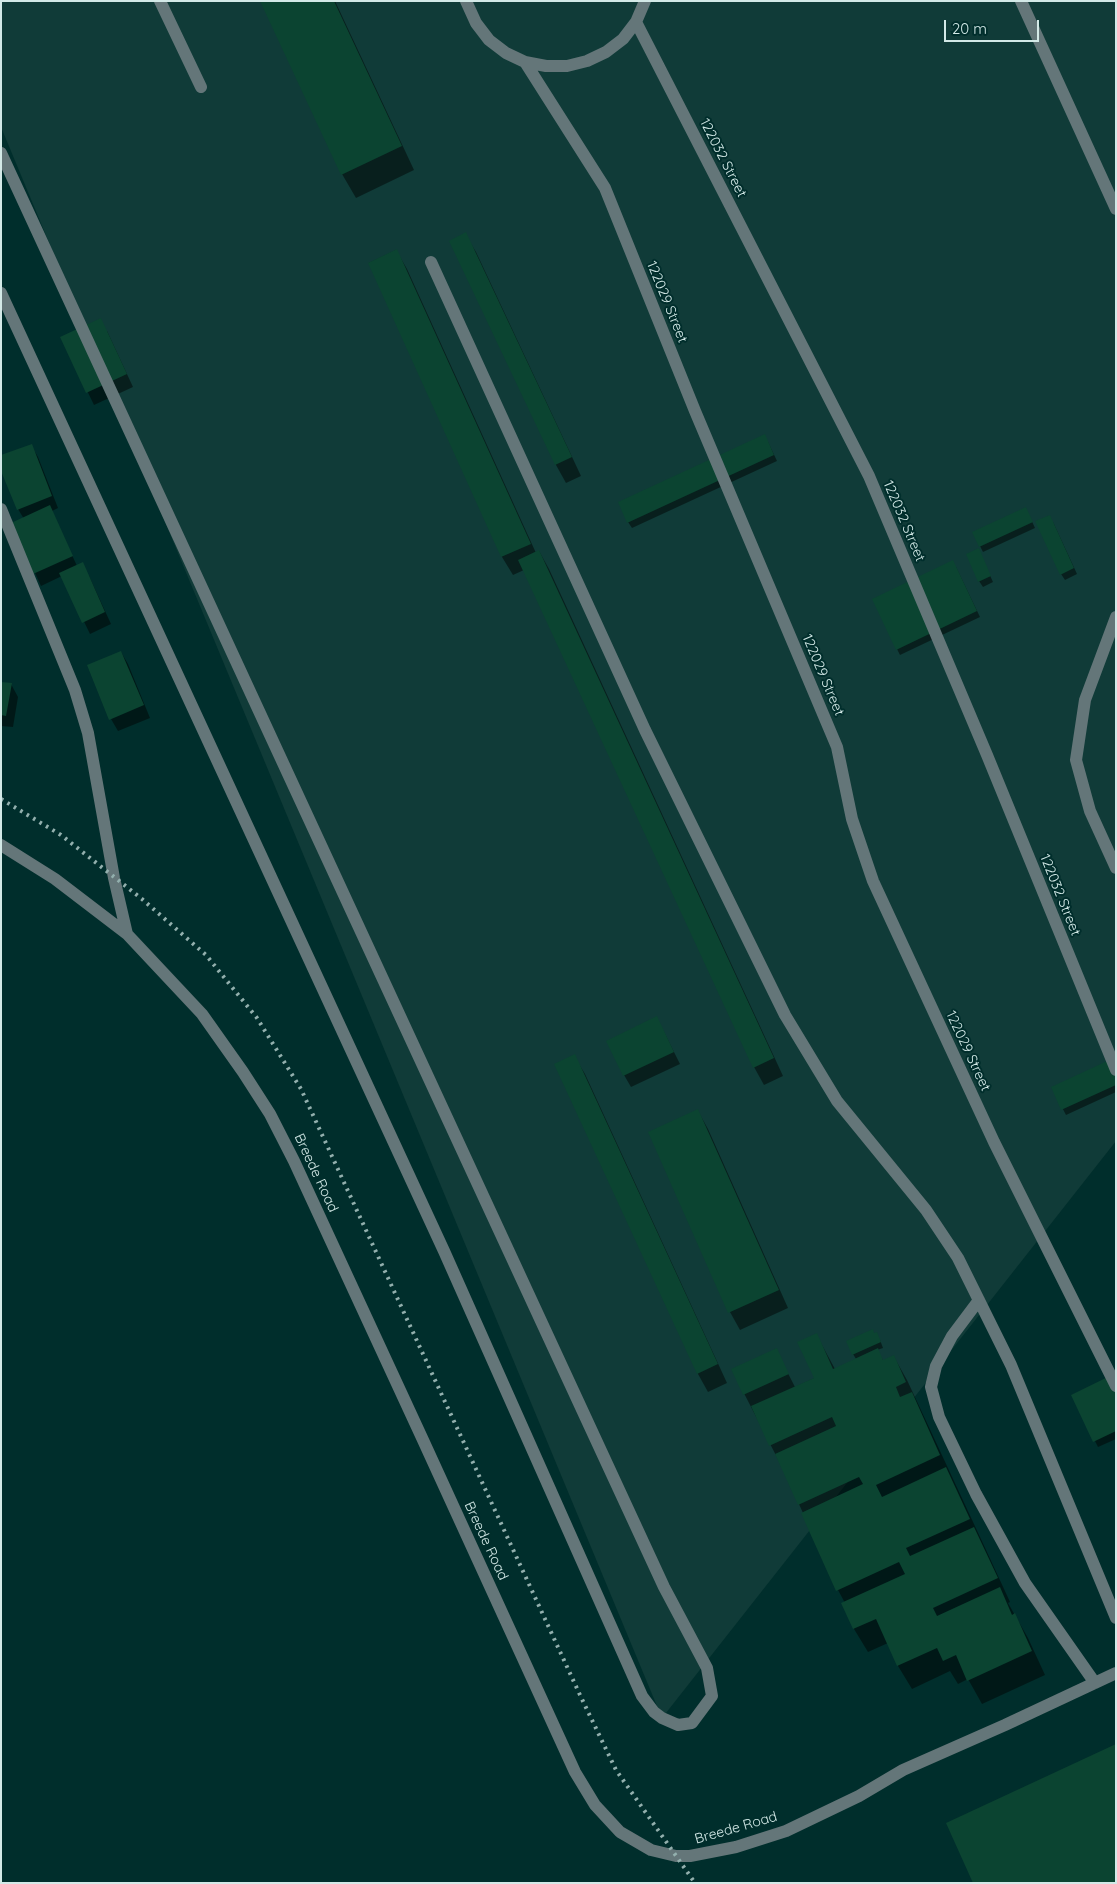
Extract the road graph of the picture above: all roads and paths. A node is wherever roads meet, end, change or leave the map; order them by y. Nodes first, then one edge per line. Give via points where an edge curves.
1 (160, 1) edge
2 (466, 1) edge
3 (646, 1) edge
4 (1021, 1) edge
5 (636, 22) junction
6 (525, 62) junction
7 (202, 87) dead end
8 (1, 153) edge
9 (1116, 209) edge
10 (430, 262) dead end
11 (1, 293) edge
12 (1, 509) edge
13 (1116, 617) edge
14 (1, 845) edge
15 (1116, 868) edge
16 (127, 934) junction
17 (1116, 1070) edge
18 (979, 1300) junction
19 (1116, 1386) edge
20 (1116, 1618) edge
21 (1116, 1673) edge
22 (1095, 1683) junction

1 - 7 street
2 - 6 street via 476,23 490,40
3 - 5 street
4 - 9 street
5 - 6 street via 623,39 587,61 567,66
5 - 17 street, 122032 Street via 869,476
6 - 19 street, 122029 Street via 605,188 837,747 852,819 873,881 994,1142
8 - 11 street via 664,1588 707,1668 712,1696 692,1723 678,1725 662,1718 642,1696 448,1260
10 - 18 street via 645,730 785,1015 836,1101 926,1210 958,1258
12 - 16 street via 75,690 88,733
13 - 15 street via 1085,700 1076,760 1090,811
14 - 16 street, Breede Road via 55,878
16 - 22 street, Breede Road via 202,1014 270,1114 575,1772 596,1805 620,1832 651,1850 676,1856 736,1847 786,1831 859,1796 903,1770
18 - 20 street via 1012,1365
18 - 22 street via 952,1336 936,1366 931,1387 939,1416 976,1494 1025,1583
21 - 22 street, Breede Road

